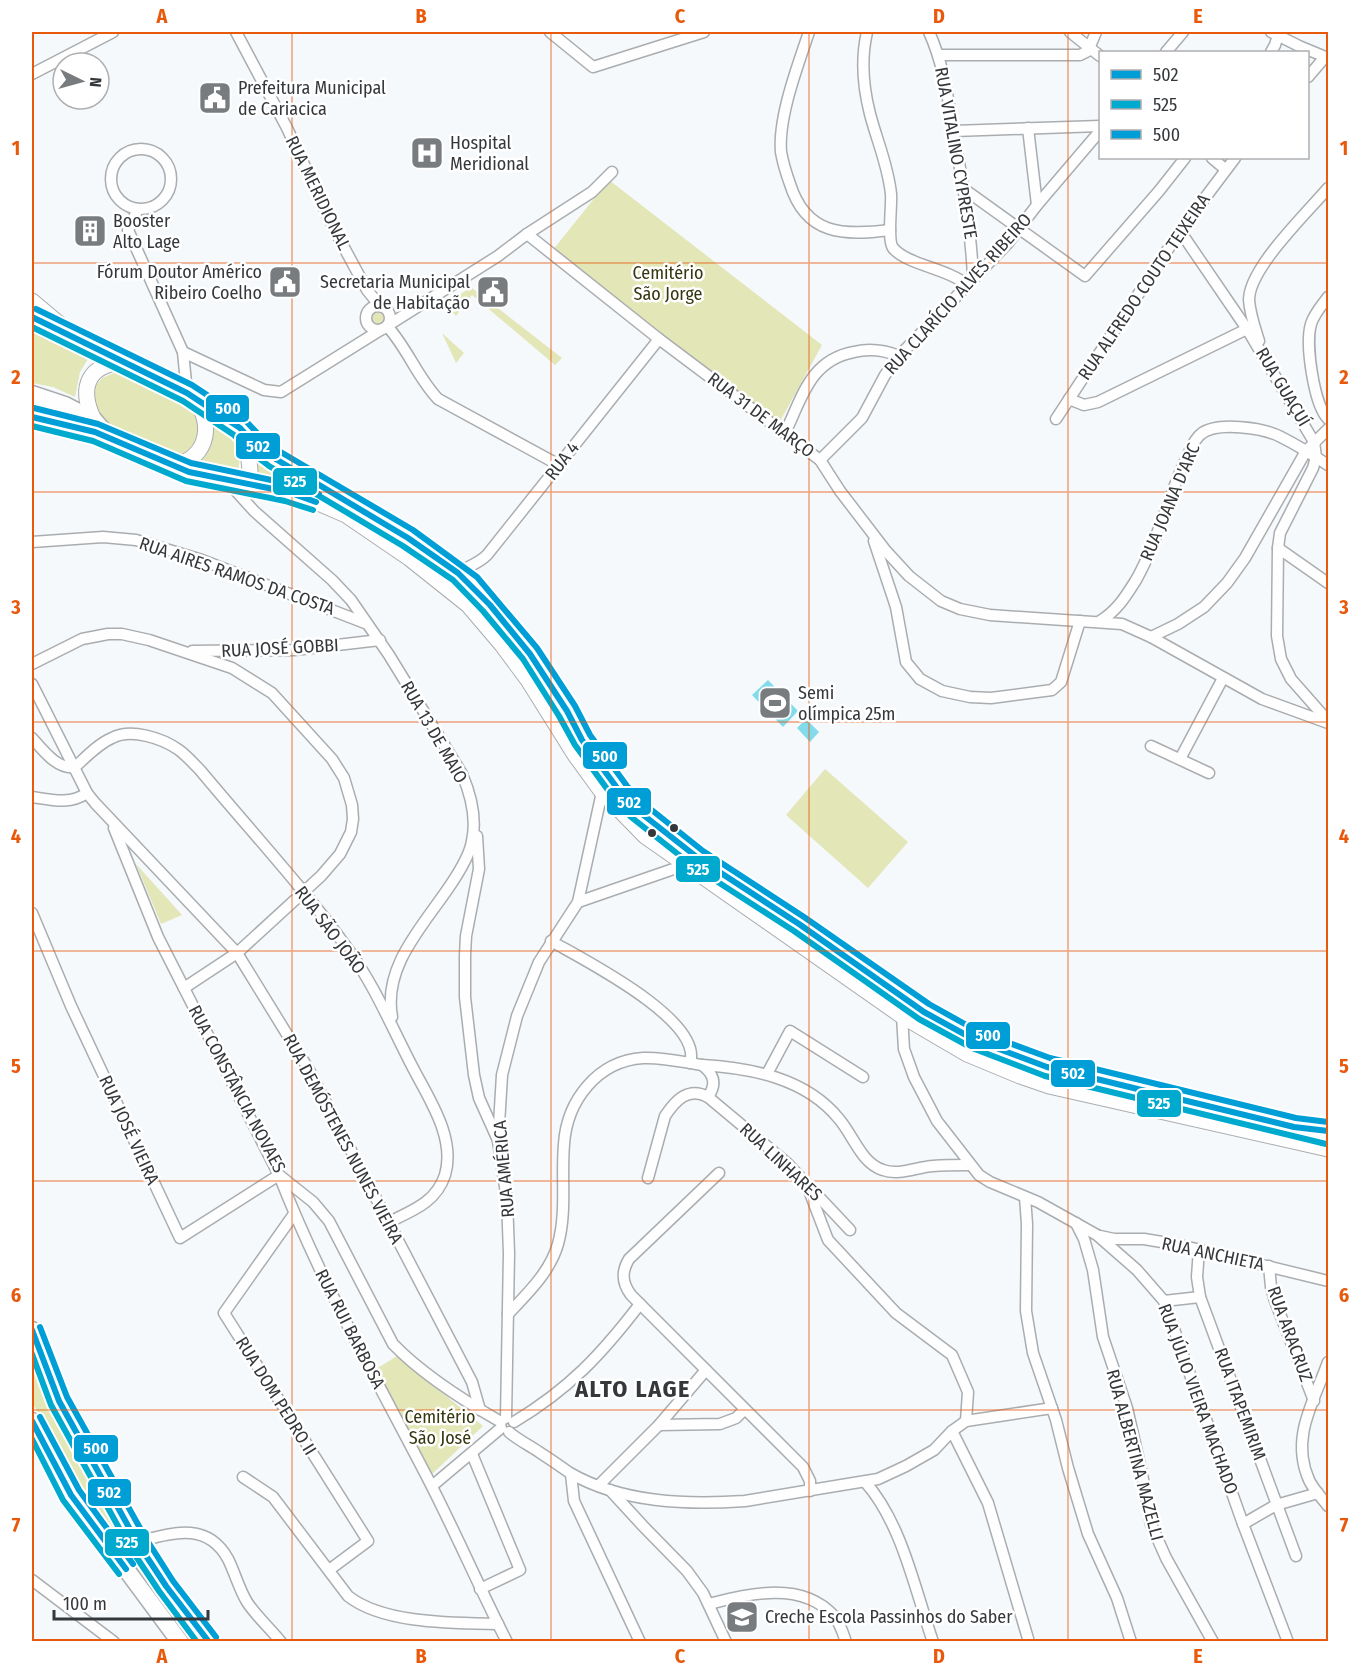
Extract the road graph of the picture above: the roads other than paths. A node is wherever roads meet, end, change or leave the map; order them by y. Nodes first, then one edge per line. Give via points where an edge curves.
1 (112, 32) edge
2 (236, 32) edge
3 (550, 32) edge
4 (702, 32) edge
5 (809, 32) edge
6 (867, 32) edge
7 (929, 32) edge
8 (1070, 32) edge
9 (1095, 32) edge
10 (1183, 32) edge
11 (1276, 33) edge
12 (1090, 47) junction
13 (1167, 51) edge
14 (1271, 51) edge
15 (1099, 54) edge
16 (939, 55) junction
17 (1327, 57) edge
18 (32, 74) edge
19 (1309, 76) edge
20 (1099, 126) edge
21 (1028, 128) junction
22 (954, 131) junction
23 (1099, 133) edge
24 (1184, 159) edge
25 (1213, 159) edge
26 (1234, 159) edge
27 (1225, 169) junction
28 (612, 171) dead end
29 (1329, 188) edge
30 (964, 189) junction
31 (1037, 205) junction
32 (138, 209) junction
33 (1018, 229) junction
34 (890, 230) junction
35 (1180, 231) junction
36 (527, 234) junction
37 (970, 281) junction
38 (367, 290) junction
39 (1329, 297) edge
40 (32, 301) edge
41 (380, 306) junction
42 (32, 317) edge
43 (367, 318) junction
44 (384, 328) junction
45 (1247, 329) junction
46 (77, 339) junction
47 (659, 339) junction
48 (364, 341) junction
49 (183, 352) junction
50 (1262, 353) junction
51 (899, 356) junction
52 (127, 362) junction
53 (187, 393) junction
54 (32, 394) edge
55 (1069, 399) junction
56 (32, 417) edge
57 (1056, 419) dead end
58 (1329, 419) edge
59 (94, 420) junction
60 (240, 428) junction
61 (1329, 429) edge
62 (785, 433) junction
63 (109, 437) junction
64 (1314, 442) junction
65 (1311, 454) junction
66 (820, 460) junction
67 (166, 465) junction
68 (559, 465) junction
69 (1329, 465) edge
70 (226, 480) junction
71 (251, 483) junction
72 (872, 534) junction
73 (32, 542) edge
74 (1278, 548) junction
75 (409, 558) junction
76 (458, 573) junction
77 (1329, 583) edge
78 (1080, 621) junction
79 (1099, 622) junction
80 (368, 624) junction
81 (1151, 637) junction
82 (380, 640) junction
83 (180, 651) junction
84 (32, 664) edge
85 (1223, 678) junction
86 (32, 684) edge
87 (1329, 722) edge
88 (32, 738) edge
89 (1151, 746) dead end
90 (1180, 759) junction
91 (75, 767) junction
92 (1209, 773) dead end
93 (602, 792) junction
94 (87, 793) junction
95 (32, 797) edge
96 (474, 813) junction
97 (113, 824) junction
98 (685, 865) junction
99 (303, 892) junction
100 (578, 902) junction
101 (32, 913) edge
102 (551, 941) junction
103 (237, 953) junction
104 (184, 988) junction
105 (902, 1016) junction
106 (395, 1029) junction
107 (690, 1063) junction
108 (702, 1065) junction
109 (767, 1074) junction
110 (863, 1077) dead end
111 (708, 1097) junction
112 (1329, 1136) edge
113 (498, 1141) junction
114 (1329, 1149) edge
115 (970, 1164) junction
116 (719, 1173) dead end
117 (279, 1174) junction
118 (648, 1178) dead end
119 (806, 1182) junction
120 (1024, 1197) junction
121 (294, 1214) junction
122 (387, 1223) junction
123 (1076, 1223) junction
124 (850, 1230) dead end
125 (1097, 1235) junction
126 (1199, 1249) junction
127 (1269, 1266) junction
128 (1329, 1281) edge
129 (1200, 1297) junction
130 (1164, 1301) junction
131 (640, 1304) junction
132 (508, 1314) junction
133 (32, 1329) edge
134 (1329, 1362) edge
135 (706, 1370) junction
136 (1314, 1401) junction
137 (1052, 1408) junction
138 (480, 1410) junction
139 (744, 1410) junction
140 (32, 1421) edge
141 (966, 1421) junction
142 (508, 1424) junction
143 (659, 1425) junction
144 (952, 1431) junction
145 (472, 1454) junction
146 (571, 1474) junction
147 (243, 1478) dead end
148 (866, 1483) junction
149 (599, 1485) junction
150 (432, 1486) junction
151 (610, 1490) junction
152 (810, 1491) junction
153 (1318, 1493) junction
154 (1276, 1505) junction
155 (1329, 1506) edge
156 (1243, 1524) junction
157 (137, 1542) junction
158 (1296, 1556) dead end
159 (329, 1570) junction
160 (32, 1580) edge
161 (480, 1589) junction
162 (709, 1604) junction
163 (498, 1624) junction
164 (114, 1641) edge
165 (180, 1641) edge
166 (209, 1641) edge
167 (281, 1641) edge
168 (507, 1641) edge
169 (640, 1641) edge
170 (726, 1641) edge
171 (846, 1641) edge
172 (933, 1641) edge
173 (1029, 1641) edge
174 (1131, 1641) edge
175 (1213, 1641) edge
176 (1288, 1641) edge

1 - 18 street
2 - 38 street, RUA MERIDIONAL
3 - 4 street via 593,67
5 - 34 street via 789,97 781,151 794,198 811,220 832,229 866,234
6 - 34 street via 863,59 867,98 890,180
7 - 16 street, RUA VITALINO CYPRESTE
8 - 12 street
9 - 12 street
10 - 13 street
11 - 14 street
11 - 17 street
12 - 15 street
12 - 16 street via 1076,55
16 - 22 street, RUA VITALINO CYPRESTE
17 - 19 street
20 - 21 street
21 - 22 street
21 - 31 street
22 - 30 street, RUA VITALINO CYPRESTE
23 - 31 street, RUA CLARÍCIO ALVES RIBEIRO
24 - 33 street via 1085,276
25 - 27 street
26 - 27 street, RUA ALFREDO COUTO TEIXEIRA
27 - 35 street, RUA ALFREDO COUTO TEIXEIRA
28 - 36 street via 592,192
29 - 50 street via 1264,262 1254,280 1249,300
30 - 33 street
30 - 37 street, RUA VITALINO CYPRESTE via 972,243
31 - 33 street, RUA CLARÍCIO ALVES RIBEIRO
32 - 32 street via 162,201 171,184 167,163 147,149 120,156 111,173 119,199
32 - 49 street via 128,230
33 - 37 street, RUA CLARÍCIO ALVES RIBEIRO
34 - 37 street via 890,242 896,251
35 - 45 street, RUA GUAÇUÍ
35 - 55 street, RUA ALFREDO COUTO TEIXEIRA
36 - 44 street
36 - 47 street, RUA 31 DE MARÇO
37 - 51 street, RUA CLARÍCIO ALVES RIBEIRO
38 - 41 street, RUA MERIDIONAL
38 - 43 street
39 - 58 street via 1311,324 1310,352 1319,400
40 - 46 main road
41 - 43 street via 370,309
41 - 44 street via 389,313
42 - 46 main road
43 - 44 street via 372,328
43 - 48 street
44 - 48 street
44 - 68 street via 402,342 426,386 438,399
45 - 50 street, RUA GUAÇUÍ
45 - 55 street via 1098,402 1084,405
46 - 52 main road
47 - 62 street, RUA 31 DE MARÇO
47 - 68 street, RUA 4
48 - 49 street via 281,392 264,390
49 - 53 street
50 - 64 street, RUA GUAÇUÍ
51 - 62 street via 884,350 866,350 828,361 815,373
51 - 66 street, RUA CLARÍCIO ALVES RIBEIRO via 861,418
52 - 53 main road
52 - 59 main road via 102,367 89,380 86,397
53 - 60 main road
53 - 67 main road via 204,416 203,443 190,460
54 - 59 main road
55 - 57 street, RUA ALFREDO COUTO TEIXEIRA
56 - 63 main road
59 - 63 main road
60 - 71 main road via 248,448
60 - 76 main road via 274,458 408,538
61 - 64 street
62 - 66 street, RUA 31 DE MARÇO
63 - 67 main road
64 - 65 street
65 - 69 street, RUA JOANA D'ARC
65 - 74 street via 1313,468 1284,524
65 - 79 street, RUA JOANA D'ARC via 1280,436 1262,431 1221,427 1200,434 1176,482 1141,571 1120,604
65 - 81 street via 1227,583 1204,607
66 - 72 street, RUA 31 DE MARÇO
67 - 70 main road
68 - 76 street, RUA 4 via 480,563
70 - 71 main road
70 - 80 street, RUA 13 DE MAIO via 254,511 341,589
71 - 75 main road via 302,496 346,515
72 - 78 street, RUA 31 DE MARÇO via 909,576 952,607 999,616
72 - 78 street via 896,607 910,669 937,689 970,697 999,698 1052,690 1061,682
73 - 80 street, RUA AIRES RAMOS DA COSTA via 103,537 136,540 202,560
74 - 77 street
74 - 87 street via 1276,624 1281,659 1291,679
75 - 76 main road via 441,576
75 - 93 main road via 468,605 502,645
76 - 112 main road via 484,597 531,654 582,740 637,810 698,858 932,1017 975,1040 1047,1067
78 - 79 street, RUA 31 DE MARÇO
79 - 81 street, RUA 31 DE MARÇO via 1122,624
80 - 82 street, RUA 13 DE MAIO
81 - 85 street, RUA 31 DE MARÇO
82 - 83 street, RUA JOSÉ GOBBI via 294,650
82 - 96 street, RUA 13 DE MAIO via 462,774
83 - 84 street via 136,636 108,634 64,646
83 - 99 street via 232,668 272,693 332,759 344,778 352,805 351,832 331,866
85 - 87 street, RUA 31 DE MARÇO via 1273,704
85 - 90 street
86 - 91 street, RUA DEMÓSTENES NUNES VIEIRA
88 - 91 street via 62,766
89 - 90 street
90 - 92 street
91 - 94 street, RUA DEMÓSTENES NUNES VIEIRA
91 - 99 street, RUA SÃO JOÃO via 103,742 120,734 145,736 171,745 200,770
93 - 98 main road via 647,838
93 - 100 street, RUA AMÉRICA
94 - 95 street via 66,802
94 - 97 street, RUA DEMÓSTENES NUNES VIEIRA
96 - 106 street, RUA 13 DE MAIO via 468,856 395,971 391,1003
96 - 113 street via 479,869 465,946 465,998 479,1098
97 - 103 street, RUA DEMÓSTENES NUNES VIEIRA
97 - 104 street, RUA CONSTÂNCIA NOVAES via 145,907
98 - 100 street
98 - 105 main road
99 - 103 street
99 - 106 street, RUA SÃO JOÃO via 348,949
100 - 102 street, RUA AMÉRICA
101 - 117 street, RUA JOSÉ VIEIRA via 70,1006 180,1238
102 - 107 street via 599,968 668,1016 684,1035 692,1057
102 - 113 street, RUA AMÉRICA via 538,962 511,1036 502,1075
103 - 104 street
103 - 122 street, RUA DEMÓSTENES NUNES VIEIRA via 309,1070
104 - 117 street, RUA CONSTÂNCIA NOVAES
105 - 114 main road via 968,1054 1049,1086
105 - 115 street, RUA JÚLIO VIEIRA MACHADO via 904,1049 914,1077 937,1121
106 - 122 street, RUA SÃO JOÃO via 438,1116 447,1154 444,1175 435,1195
107 - 108 street
107 - 132 street via 644,1058 625,1062 594,1079 576,1099 566,1133 564,1219 557,1246 538,1281
108 - 109 street
108 - 111 street via 714,1079
109 - 110 street via 790,1031
109 - 115 street via 826,1104 863,1154 880,1170 898,1172
111 - 118 street via 694,1092 671,1108 661,1128
111 - 119 street, RUA LINHARES via 788,1162
113 - 132 street, RUA AMÉRICA via 508,1215
115 - 120 street, RUA JÚLIO VIEIRA MACHADO via 990,1182
116 - 131 street via 626,1264 624,1282
117 - 121 street, RUA RUI BARBOSA
117 - 138 street, RUA CONSTÂNCIA NOVAES via 329,1221 393,1344
119 - 124 street, RUA LINHARES
119 - 141 street via 828,1240 896,1313 952,1355 968,1392
120 - 123 street, RUA JÚLIO VIEIRA MACHADO
120 - 137 street via 1026,1311 1033,1353
121 - 150 street, RUA RUI BARBOSA via 351,1334
121 - 159 street, RUA DOM PEDRO II via 224,1313 368,1542
122 - 138 street, RUA DEMÓSTENES NUNES VIEIRA via 472,1382
123 - 125 street, RUA JÚLIO VIEIRA MACHADO
123 - 175 street, RUA ALBERTINA MAZELLI via 1089,1253 1098,1316 1127,1408 1150,1524
125 - 126 street, RUA ANCHIETA
125 - 130 street, RUA JÚLIO VIEIRA MACHADO via 1137,1270
126 - 127 street, RUA ANCHIETA
126 - 129 street, RUA ITAPEMIRIM
127 - 128 street, RUA ANCHIETA
127 - 136 street, RUA ARACRUZ via 1275,1301
129 - 130 street
129 - 154 street, RUA ITAPEMIRIM
130 - 156 street, RUA JÚLIO VIEIRA MACHADO
131 - 135 street
131 - 142 street via 586,1368 541,1406
132 - 142 street, RUA AMÉRICA
133 - 157 main road via 59,1401
134 - 136 street
135 - 139 street
135 - 143 street
136 - 153 street via 1302,1428 1301,1448 1308,1479
137 - 141 street
137 - 174 street via 1088,1534 1117,1598
138 - 142 street, RUA CONSTÂNCIA NOVAES
139 - 143 street via 720,1424
139 - 152 street via 803,1467
140 - 165 main road via 71,1496
141 - 144 street
142 - 145 street
142 - 146 street, RUA CONSTÂNCIA NOVAES via 532,1447
143 - 149 street
144 - 148 street via 921,1458
144 - 173 street via 988,1503
145 - 150 street
145 - 161 street via 520,1570
146 - 149 street, RUA CONSTÂNCIA NOVAES
146 - 169 street via 574,1501
147 - 159 street via 273,1497
148 - 152 street
148 - 172 street via 895,1529
149 - 151 street, RUA CONSTÂNCIA NOVAES
150 - 161 street, RUA RUI BARBOSA
151 - 152 street via 664,1501 704,1503
151 - 162 street via 687,1571
153 - 154 street
153 - 155 street
154 - 156 street
154 - 158 street, RUA ITAPEMIRIM
156 - 176 street, RUA JÚLIO VIEIRA MACHADO
157 - 166 main road via 165,1586
157 - 167 street via 189,1533 211,1539 228,1560 248,1602
159 - 163 street via 348,1596 377,1612 430,1621
160 - 164 street
161 - 163 street, RUA RUI BARBOSA
162 - 170 street
162 - 171 street via 763,1593 800,1596 835,1617
163 - 168 street, RUA RUI BARBOSA

